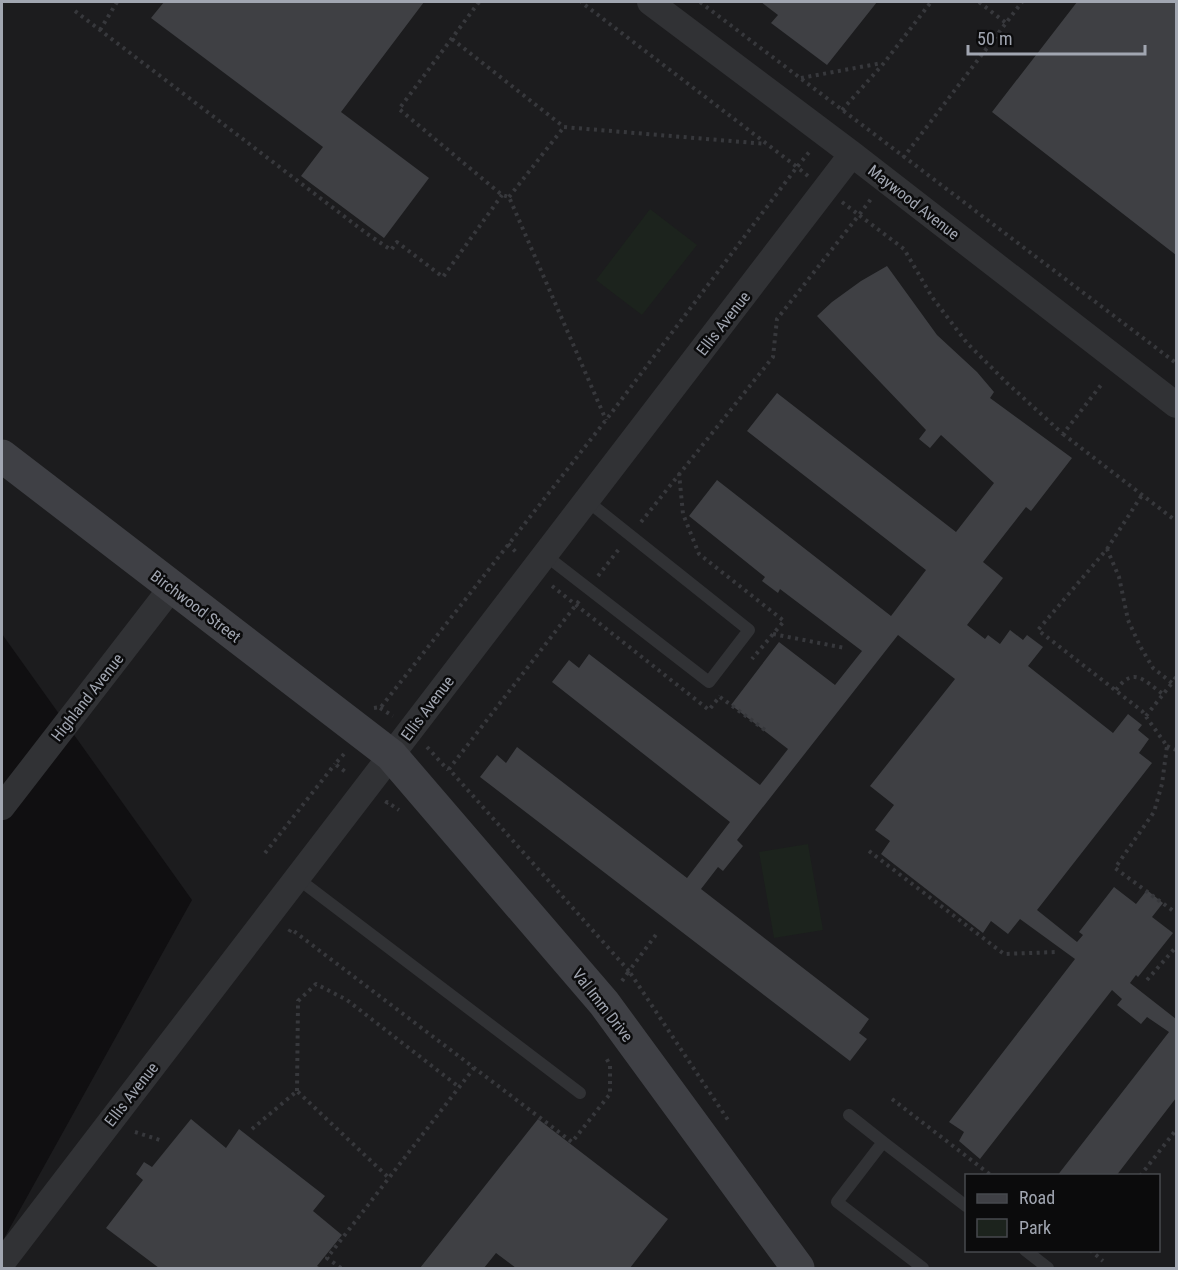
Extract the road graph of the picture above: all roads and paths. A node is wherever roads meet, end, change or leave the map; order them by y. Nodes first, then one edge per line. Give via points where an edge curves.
1 (117, 2) edge
2 (479, 2) edge
3 (581, 2) edge
4 (650, 2) edge
5 (700, 2) edge
6 (932, 2) edge
7 (980, 2) edge
8 (1022, 2) edge
9 (75, 11) dead end
10 (1006, 23) junction
11 (100, 30) junction
12 (452, 39) junction
13 (884, 63) junction
14 (801, 78) junction
15 (842, 110) junction
16 (564, 127) junction
17 (825, 133) junction
18 (768, 144) junction
19 (852, 154) junction
20 (904, 156) junction
21 (797, 167) junction
22 (502, 195) junction
23 (509, 197) junction
24 (1174, 359) edge
25 (1176, 363) edge
26 (1101, 385) dead end
27 (1176, 405) edge
28 (606, 420) junction
29 (1063, 434) junction
30 (2, 456) edge
31 (679, 473) junction
32 (1142, 495) junction
33 (586, 500) junction
34 (1176, 521) edge
35 (630, 535) junction
36 (508, 544) junction
37 (1107, 549) junction
38 (539, 562) junction
39 (172, 587) junction
40 (588, 588) junction
41 (574, 606) junction
42 (773, 634) junction
43 (844, 648) dead end
44 (750, 661) dead end
45 (1176, 677) edge
46 (1172, 683) junction
47 (727, 688) dead end
48 (1116, 690) junction
49 (1163, 694) junction
50 (720, 697) junction
51 (364, 709) dead end
52 (1146, 716) junction
53 (765, 730) dead end
54 (1167, 746) junction
55 (1176, 750) edge
56 (391, 755) junction
57 (335, 764) dead end
58 (2, 807) edge
59 (869, 852) dead end
60 (265, 853) dead end
61 (297, 878) junction
62 (1176, 913) edge
63 (658, 932) dead end
64 (284, 939) dead end
65 (1176, 947) edge
66 (1057, 952) dead end
67 (1147, 980) dead end
68 (604, 1054) dead end
69 (474, 1068) junction
70 (459, 1087) junction
71 (297, 1091) junction
72 (580, 1093) dead end
73 (892, 1099) dead end
74 (849, 1115) dead end
75 (142, 1123) dead end
76 (252, 1129) dead end
77 (1176, 1130) edge
78 (135, 1132) junction
79 (128, 1141) dead end
80 (163, 1141) dead end
81 (883, 1142) junction
82 (989, 1174) edge
83 (1142, 1174) edge
84 (389, 1178) junction
85 (965, 1205) edge
86 (1025, 1252) edge
87 (1091, 1252) edge
88 (1103, 1261) dead end
89 (2, 1263) edge
90 (341, 1269) edge
91 (798, 1269) edge
92 (922, 1269) edge
93 (1048, 1269) edge

1 - 11 path
2 - 12 path
3 - 18 path
4 - 17 street, Maywood Avenue
5 - 14 path
6 - 13 path
7 - 10 path
8 - 10 path
9 - 11 path
10 - 20 path
11 - 22 path via 366,233 391,250 397,242 443,277
12 - 16 path
12 - 22 path via 399,109
13 - 14 path
13 - 15 path
14 - 15 path
15 - 17 path
15 - 20 path
16 - 18 path
16 - 23 path
17 - 19 street, Maywood Avenue
17 - 21 path
18 - 21 path
19 - 27 street, Maywood Avenue
19 - 33 street, Ellis Avenue
20 - 24 path
21 - 28 path
22 - 23 path
23 - 28 path
24 - 25 path
26 - 29 path
28 - 36 path
29 - 31 path via 968,343 932,297 904,249 859,215 777,319 773,357
29 - 32 path
30 - 39 street, Birchwood Street
31 - 35 path
31 - 42 path via 683,514 699,554 784,621
32 - 34 path
32 - 37 path
33 - 35 lane
33 - 38 street, Ellis Avenue
35 - 40 path
35 - 40 lane via 749,630 709,682
36 - 38 path
36 - 51 path via 381,707
37 - 46 path via 1119,578 1128,621 1140,646 1153,668
37 - 48 path via 1038,630
38 - 40 lane
38 - 41 path
38 - 56 street, Ellis Avenue
39 - 56 street, Birchwood Street
39 - 58 street, Highland Avenue
40 - 41 path
41 - 50 path via 709,710
41 - 63 path via 449,769 630,971
42 - 43 path
42 - 44 path
45 - 46 path
46 - 49 path
47 - 50 path
48 - 49 path via 1132,676
48 - 52 path
49 - 52 path
50 - 53 path
52 - 54 path
54 - 55 path
54 - 62 path via 1154,812 1115,868
56 - 61 street, Ellis Avenue
56 - 91 street, Val Imm Drive via 604,1004
57 - 60 path
59 - 66 path via 1004,954
61 - 72 lane
61 - 89 street, Ellis Avenue
64 - 69 path via 291,929
65 - 67 path
68 - 69 path via 610,1065 610,1094 572,1142
69 - 70 path
70 - 71 path via 347,1000 316,984 298,1001
70 - 84 path
71 - 76 path
71 - 84 path
73 - 82 path
74 - 81 lane
75 - 78 path
77 - 83 path
78 - 79 path
78 - 80 path
81 - 85 lane
81 - 92 lane via 837,1202
84 - 90 path via 327,1258
86 - 93 lane
87 - 88 path

